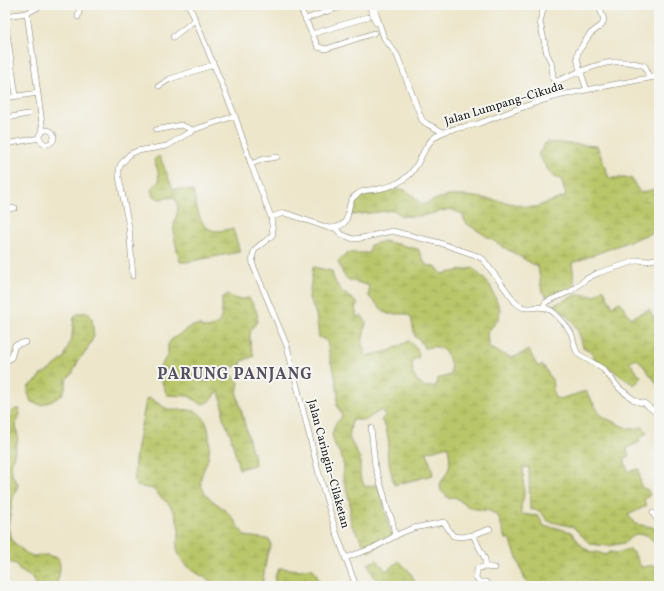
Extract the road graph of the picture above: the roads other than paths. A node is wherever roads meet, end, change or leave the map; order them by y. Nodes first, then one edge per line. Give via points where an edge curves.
1 (42, 5) edge
2 (84, 5) edge
3 (189, 5) edge
4 (299, 5) edge
5 (346, 5) edge
6 (369, 5) edge
7 (373, 5) edge
8 (547, 5) edge
9 (599, 5) edge
10 (27, 13) junction
11 (5, 16) edge
12 (78, 17) dead end
13 (368, 17) dead end
14 (5, 19) edge
15 (305, 19) junction
16 (195, 20) junction
17 (374, 33) dead end
18 (312, 34) junction
19 (383, 35) junction
20 (172, 37) dead end
21 (213, 65) junction
22 (581, 71) junction
23 (649, 78) junction
24 (659, 78) edge
25 (554, 82) junction
26 (159, 86) dead end
27 (587, 90) junction
28 (38, 93) junction
29 (16, 96) junction
30 (556, 97) junction
31 (5, 98) edge
32 (28, 114) dead end
33 (235, 116) junction
34 (5, 118) edge
35 (156, 130) dead end
36 (193, 130) junction
37 (43, 131) junction
38 (443, 132) junction
39 (40, 138) junction
40 (5, 144) edge
41 (277, 157) dead end
42 (251, 164) junction
43 (15, 208) dead end
44 (5, 210) edge
45 (271, 217) junction
46 (335, 228) junction
47 (659, 258) edge
48 (133, 276) dead end
49 (543, 307) junction
50 (26, 342) dead end
51 (5, 362) edge
52 (659, 415) edge
53 (371, 428) dead end
54 (653, 513) dead end
55 (659, 523) edge
56 (490, 529) dead end
57 (395, 535) junction
58 (473, 535) junction
59 (345, 558) junction
60 (485, 567) junction
61 (496, 568) dead end
62 (356, 586) edge
63 (489, 586) edge

1 - 10 street
2 - 12 street
3 - 16 street
4 - 15 street
5 - 15 street
6 - 19 street
7 - 19 street
8 - 25 street via 540,22
9 - 22 street via 604,20 602,26 590,34 578,52
10 - 11 street
10 - 28 street
13 - 18 street
14 - 29 street
15 - 18 street
16 - 20 street
16 - 21 street
17 - 18 street via 326,49 318,47
19 - 38 street via 397,55 422,120
21 - 26 street via 170,79
21 - 33 street
22 - 23 street via 597,64 616,61 645,66
22 - 25 street
22 - 27 street
23 - 24 street, Jalan Lumpang–Cikuda
23 - 27 street, Jalan Lumpang–Cikuda
25 - 30 street
27 - 30 street, Jalan Lumpang–Cikuda
28 - 29 street
28 - 37 street
29 - 31 street
30 - 38 street, Jalan Lumpang–Cikuda
32 - 34 street
33 - 36 street
33 - 42 street
35 - 36 street via 181,125
36 - 48 street via 167,146 130,154 121,164 119,177 129,227
37 - 39 street
37 - 39 street via 50,131 53,139 46,144
38 - 46 street, Jalan Lumpang–Cikuda via 429,142 408,177 379,189 361,191 354,197 344,224
39 - 40 street
41 - 42 street
42 - 45 street
43 - 44 street
45 - 46 street via 284,213 323,227
45 - 59 street, Jalan Caringin–Cilaketan via 273,234 254,250 253,264 287,346 310,444
46 - 49 street via 341,234 353,238 392,231 475,255 483,259 520,307
47 - 49 street via 639,260 598,273 545,302
49 - 52 street via 555,313 568,329 578,354 603,369 620,389
50 - 51 street via 15,345 11,358
53 - 57 street via 375,466
54 - 55 street
56 - 58 street
57 - 58 street via 444,522 453,536
57 - 59 street via 373,548
58 - 60 street via 485,559
59 - 62 street, Jalan Caringin–Cilaketan
60 - 61 street
60 - 63 street via 477,570 476,578

